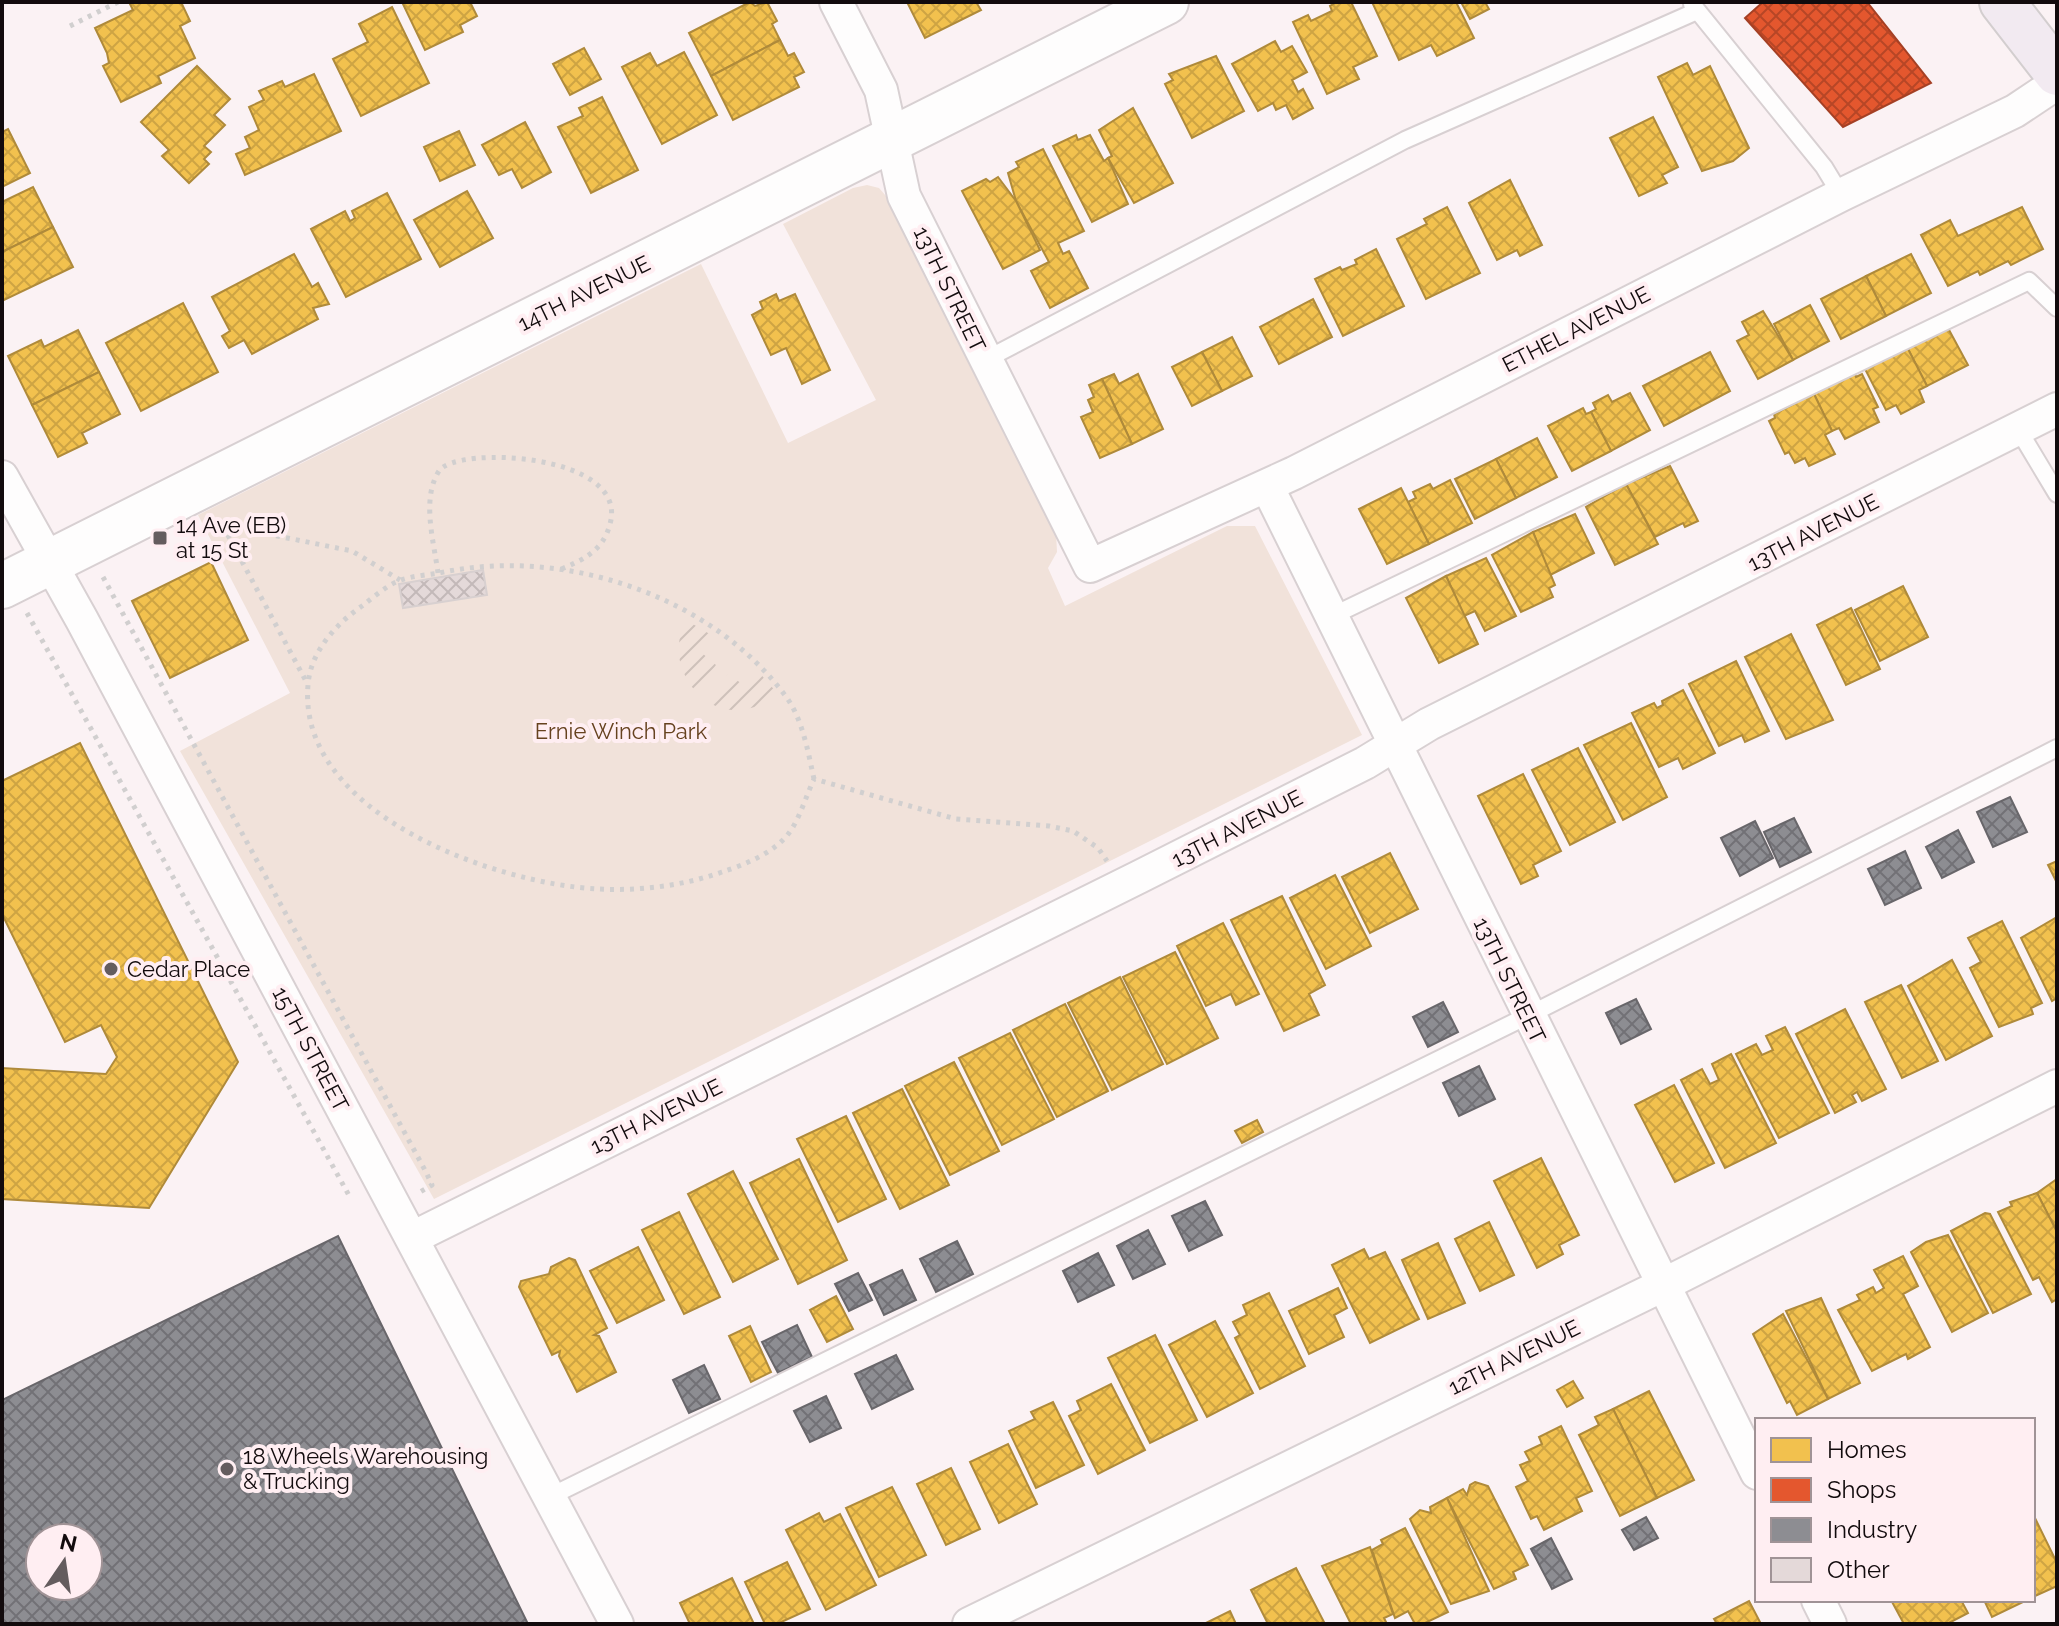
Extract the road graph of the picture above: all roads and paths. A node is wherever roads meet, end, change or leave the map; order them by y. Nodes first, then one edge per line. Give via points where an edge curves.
1 (118, 2) edge
2 (836, 2) edge
3 (1166, 2) edge
4 (2002, 2) edge
5 (1694, 6) edge
6 (70, 26) dead end
7 (2057, 73) edge
8 (2057, 83) edge
9 (893, 139) junction
10 (1841, 195) junction
11 (2057, 308) edge
12 (985, 360) junction
13 (2057, 409) edge
14 (2018, 429) junction
15 (2, 477) edge
16 (201, 484) junction
17 (1267, 486) junction
18 (2057, 494) edge
19 (223, 525) junction
20 (50, 564) junction
21 (1090, 566) joint
22 (558, 571) junction
23 (438, 573) junction
24 (99, 574) dead end
25 (400, 580) junction
26 (13, 596) edge
27 (1332, 616) junction
28 (307, 684) junction
29 (1395, 742) junction
30 (2057, 748) edge
31 (814, 779) junction
32 (1109, 865) dead end
33 (1527, 1016) junction
34 (2057, 1086) edge
35 (432, 1185) dead end
36 (352, 1201) dead end
37 (412, 1238) junction
38 (1665, 1284) junction
39 (1755, 1469) edge
40 (547, 1498) junction
41 (1819, 1602) edge
42 (617, 1624) edge
43 (969, 1624) edge
44 (1830, 1624) edge

1 - 6 path
2 - 9 street, 13TH STREET via 881,90
3 - 9 street, 14TH AVENUE
4 - 7 main road
5 - 10 lane
5 - 12 lane via 1405,140
8 - 10 street, ETHEL AVENUE via 2015,111
9 - 12 street, 13TH STREET via 904,196
9 - 16 street, 14TH AVENUE
10 - 17 street, ETHEL AVENUE
11 - 27 lane via 2029,281
12 - 21 street, 13TH STREET
13 - 14 street, 13TH AVENUE
14 - 18 lane
14 - 29 street, 13TH AVENUE
15 - 20 street, 15TH STREET
16 - 19 path
16 - 20 street, 14TH AVENUE via 79,544
17 - 21 street, ETHEL AVENUE
17 - 27 street, 13TH STREET
19 - 25 path via 352,551
19 - 28 path
20 - 26 street, 14TH AVENUE
20 - 37 street, 15TH STREET
22 - 23 path via 497,564
22 - 23 path via 584,560 605,541 612,518 609,501 600,483 582,472 529,459 457,461 441,468 429,502
22 - 31 path via 638,590 721,633 760,665 789,702 806,740
23 - 25 path
24 - 35 path
25 - 28 path via 331,631
26 - 36 path
27 - 29 street, 13TH STREET
28 - 31 path via 314,737 337,776 370,807 448,852 550,883 645,889 748,864 788,834
29 - 33 street, 13TH STREET
29 - 37 street, 13TH AVENUE via 1365,763
30 - 33 lane
31 - 32 path via 956,819 1073,831 1098,848
33 - 38 street, 13TH STREET
33 - 40 lane
34 - 38 street, 12TH AVENUE
37 - 40 street, 15TH STREET
38 - 39 street, 13TH STREET
38 - 43 street, 12TH AVENUE
40 - 42 street, 15TH STREET
41 - 44 street

